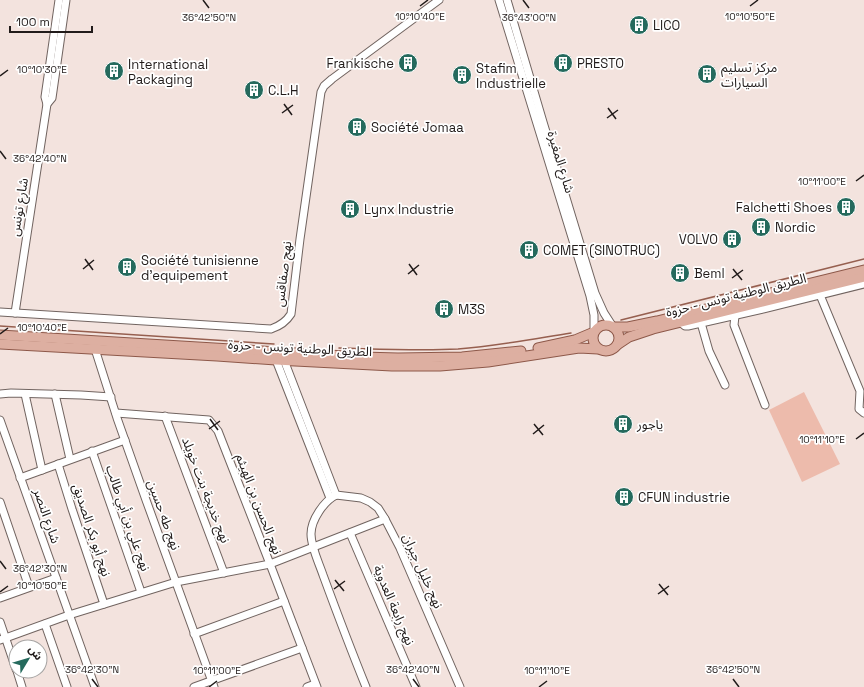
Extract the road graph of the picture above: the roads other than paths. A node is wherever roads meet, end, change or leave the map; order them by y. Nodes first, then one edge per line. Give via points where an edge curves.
1 (59, 0) edge
2 (66, 0) edge
3 (439, 0) edge
4 (499, 0) edge
5 (507, 0) edge
6 (48, 100) junction
7 (864, 270) edge
8 (864, 277) edge
9 (864, 284) edge
10 (820, 295) junction
11 (0, 312) edge
12 (15, 313) junction
13 (735, 316) junction
14 (680, 322) junction
15 (701, 323) junction
16 (613, 327) junction
17 (594, 332) junction
18 (0, 335) edge
19 (0, 344) edge
20 (617, 345) junction
21 (95, 349) junction
22 (598, 349) junction
23 (280, 360) junction
24 (726, 385) dead end
25 (862, 392) edge
26 (0, 394) edge
27 (25, 394) junction
28 (55, 394) junction
29 (111, 397) junction
30 (765, 405) dead end
31 (116, 413) junction
32 (864, 413) edge
33 (165, 416) junction
34 (0, 420) edge
35 (125, 440) junction
36 (92, 451) junction
37 (70, 459) junction
38 (58, 464) junction
39 (42, 470) junction
40 (20, 478) junction
41 (333, 496) junction
42 (0, 502) edge
43 (385, 519) junction
44 (350, 533) junction
45 (313, 547) junction
46 (270, 564) junction
47 (224, 573) junction
48 (56, 578) junction
49 (176, 582) junction
50 (29, 587) junction
51 (141, 592) junction
52 (0, 598) edge
53 (284, 601) junction
54 (104, 604) junction
55 (69, 615) junction
56 (0, 622) edge
57 (45, 624) junction
58 (194, 634) junction
59 (3, 640) edge
60 (302, 648) junction
61 (8, 652) edge
62 (213, 684) edge
63 (316, 686) edge
64 (67, 687) edge
65 (95, 687) edge
66 (194, 687) edge
67 (307, 687) edge
68 (366, 687) edge
69 (416, 687) edge
70 (460, 687) edge

1 - 6 street, شارع تونس
2 - 6 street, شارع تونس
3 - 12 street, نهج صفاقس via 332,79 321,92 291,314 282,325 271,329
4 - 17 street, شارع المغيرة via 592,303
5 - 16 street, شارع المغيرة via 595,293
6 - 12 street, شارع تونس
7 - 16 main road, الطريق الوطنية تونس - حزوة via 657,321 628,327
8 - 14 main road, الطريق الوطنية تونس - حزوة
9 - 10 street
10 - 13 street
10 - 25 street
11 - 12 street, نهج صفاقس
13 - 15 street
13 - 30 street via 734,325
14 - 15 street via 686,326
14 - 20 main road, الطريق الوطنية تونس - حزوة via 628,337
15 - 24 street via 709,351
16 - 17 main road via 602,325
16 - 20 main road via 619,335
17 - 18 main road, الطريق الوطنية تونس - حزوة via 569,342 510,352 462,357 398,358 326,356
17 - 22 main road via 593,341
19 - 21 main road, الطريق الوطنية تونس - حزوة
20 - 22 main road via 608,351
21 - 23 main road, الطريق الوطنية تونس - حزوة
21 - 29 street, نهج طه حسين
22 - 23 main road, الطريق الوطنية تونس - حزوة via 579,348 488,362 440,366
23 - 41 street
25 - 32 street via 859,409
26 - 27 street
27 - 28 street
27 - 39 street
28 - 29 street
28 - 37 street
29 - 31 street, نهج طه حسين
31 - 33 street, نهج الحسن بن الهيثم
31 - 35 street, نهج طه حسين
33 - 46 street, نهج الحسن بن الهيثم via 209,420 218,431
33 - 47 street, نهج خديجة بنت خويلد
34 - 40 street, شارع النصر
35 - 36 street
35 - 49 street, نهج طه حسين
36 - 37 street
36 - 51 street, نهج علي بن أبي طالب
37 - 38 street
38 - 39 street
38 - 54 street, نهج أبو بكر الصديق
39 - 40 street
40 - 48 street, شارع النصر
41 - 43 street, نهج خليل جبران via 361,498 378,508
41 - 45 street via 315,517 311,536
42 - 50 street
43 - 44 street
43 - 70 street, نهج خليل جبران
44 - 45 street
44 - 69 street, نهج رابعة العدوية
45 - 46 street
45 - 68 street
46 - 47 street
46 - 53 street, نهج الحسن بن الهيثم
47 - 49 street
48 - 50 street
48 - 55 street, شارع النصر
49 - 51 street
49 - 58 street, نهج طه حسين
50 - 52 street
51 - 54 street
53 - 58 street
53 - 60 street, نهج الحسن بن الهيثم
54 - 55 street
55 - 57 street
55 - 65 street, شارع النصر
56 - 59 street
57 - 59 street
57 - 64 street
58 - 62 street, نهج طه حسين
59 - 61 street
60 - 62 street
60 - 63 street, نهج الحسن بن الهيثم
62 - 66 street
63 - 67 street

